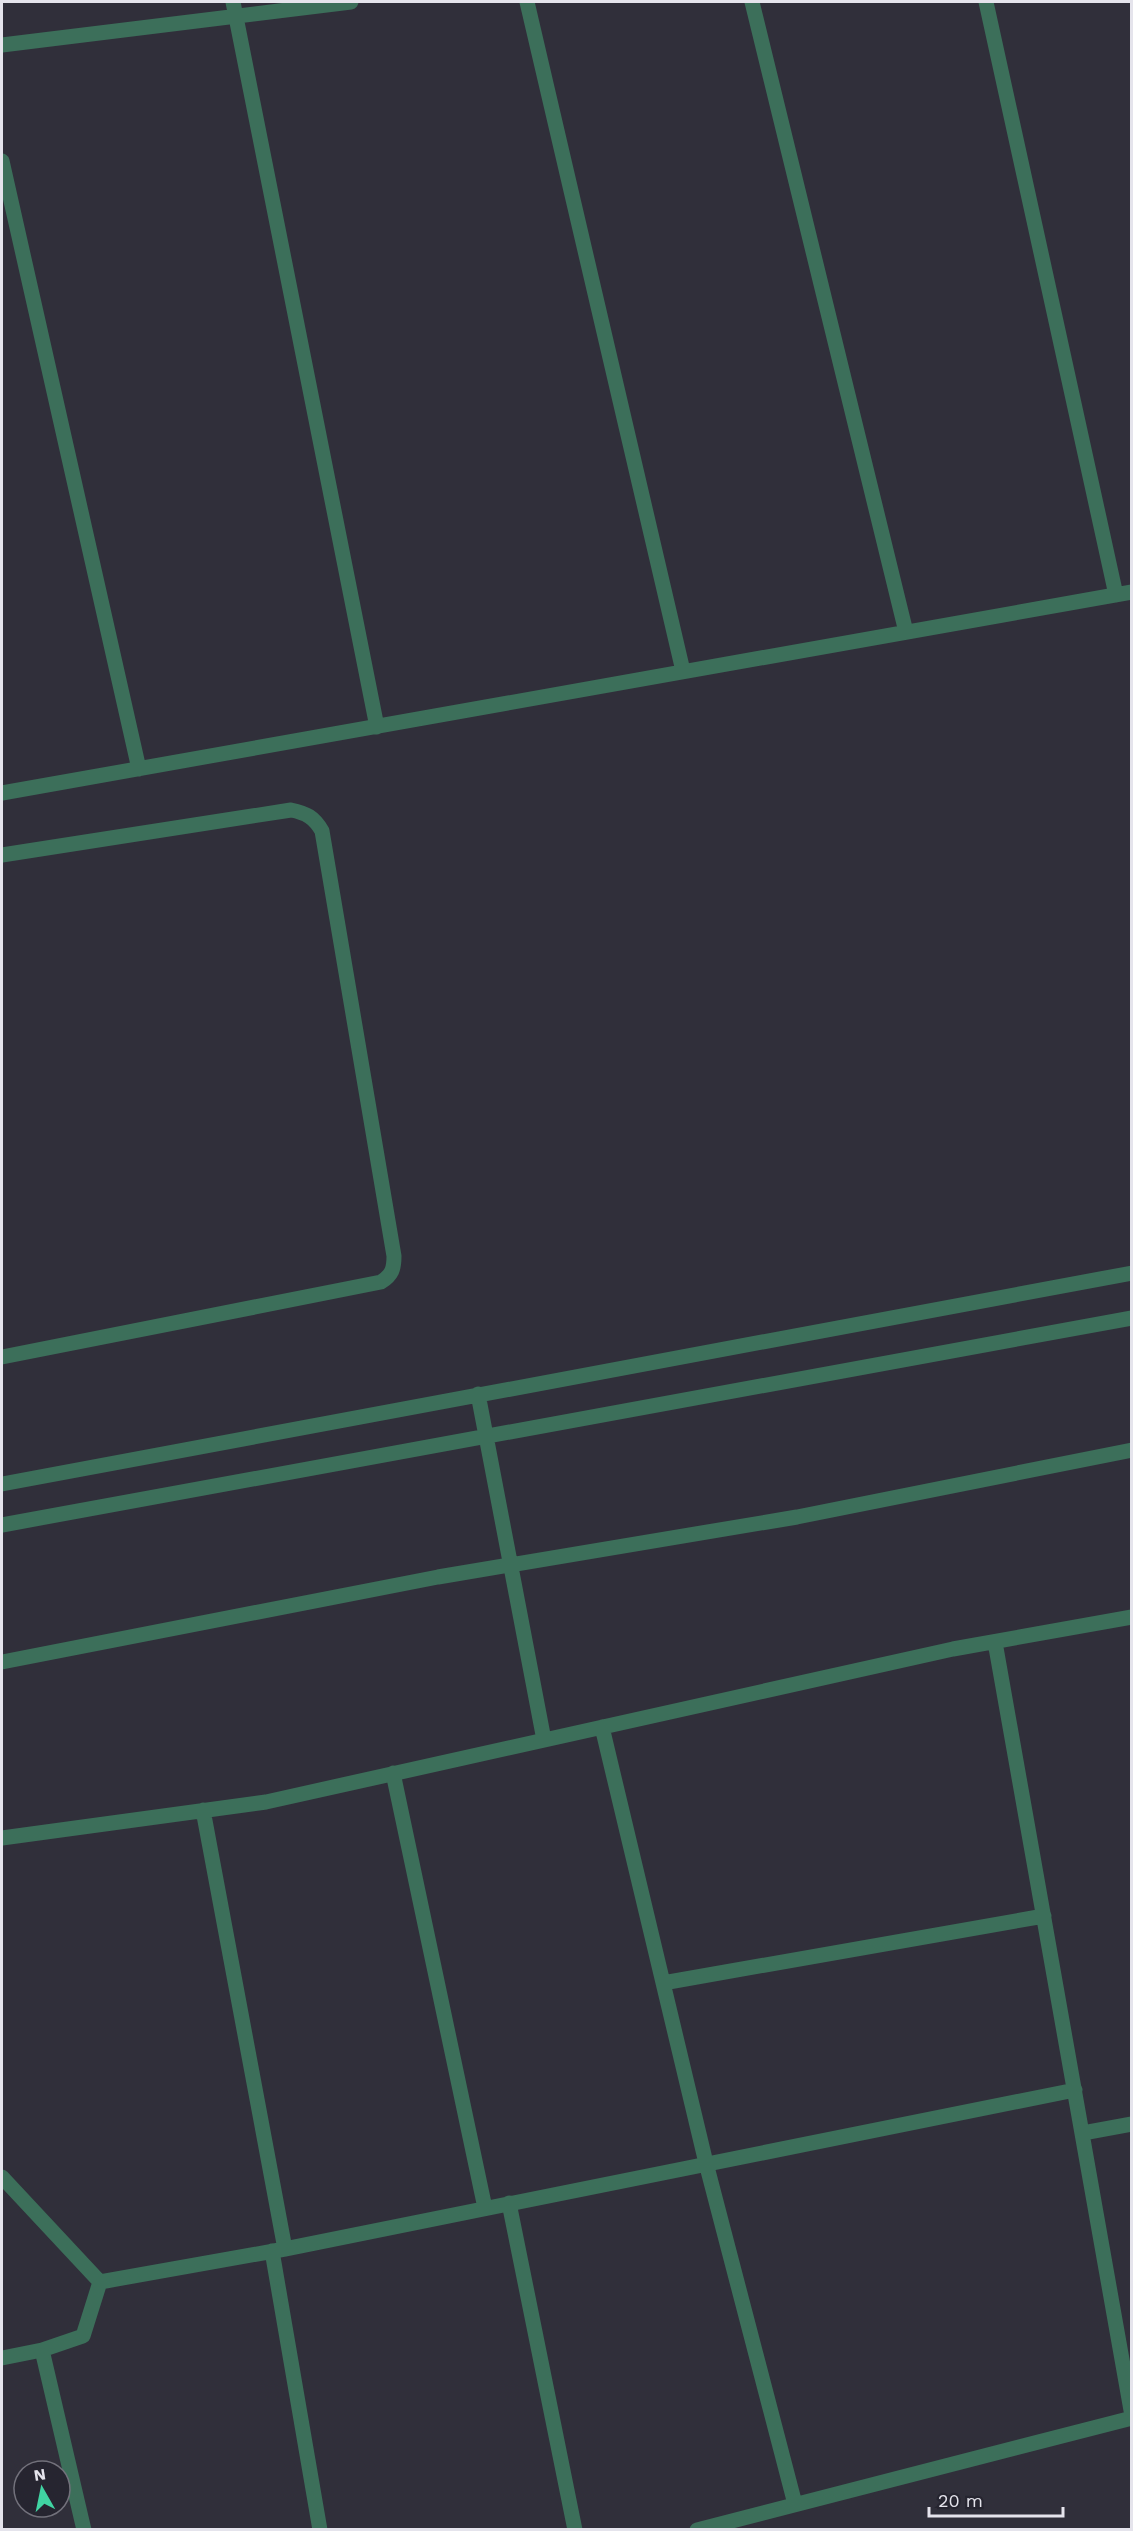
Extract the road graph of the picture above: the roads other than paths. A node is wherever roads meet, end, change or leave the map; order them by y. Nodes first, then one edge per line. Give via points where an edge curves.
1 (351, 2) edge
2 (527, 2) edge
3 (752, 2) edge
4 (986, 2) edge
5 (234, 9) edge
6 (2, 45) edge
7 (2, 161) edge
8 (1124, 593) edge
9 (906, 632) junction
10 (683, 671) junction
11 (377, 726) junction
12 (139, 769) junction
13 (2, 793) edge
14 (2, 855) edge
15 (1131, 1273) edge
16 (1131, 1318) edge
17 (2, 1357) edge
18 (478, 1395) junction
19 (486, 1436) junction
20 (1131, 1450) edge
21 (2, 1484) edge
22 (2, 1525) edge
23 (510, 1565) junction
24 (1131, 1617) edge
25 (995, 1642) junction
26 (2, 1662) edge
27 (602, 1727) junction
28 (544, 1740) junction
29 (393, 1773) junction
30 (203, 1810) junction
31 (2, 1838) edge
32 (1044, 1916) junction
33 (663, 1983) junction
34 (1075, 2090) junction
35 (1131, 2124) edge
36 (1083, 2133) junction
37 (706, 2163) junction
38 (2, 2177) edge
39 (510, 2203) junction
40 (485, 2208) junction
41 (278, 2250) junction
42 (100, 2282) junction
43 (42, 2350) junction
44 (2, 2358) edge
45 (1131, 2417) edge
46 (795, 2504) junction
47 (84, 2529) edge
48 (320, 2529) edge
49 (575, 2529) edge
50 (697, 2529) edge

1 - 5 street
2 - 10 street
3 - 9 street
4 - 8 street
5 - 6 street
5 - 11 street
7 - 12 street
8 - 9 street
9 - 10 street
10 - 11 street
11 - 12 street
12 - 13 street
14 - 17 street via 291,810 316,820 322,831 394,1268 381,1282
15 - 18 street
16 - 19 street
18 - 19 street
18 - 21 street
19 - 22 street
19 - 23 street
20 - 23 street via 797,1517
23 - 26 street
23 - 28 street
24 - 25 street
25 - 27 street
25 - 32 street
27 - 28 street
27 - 33 street
28 - 29 street
29 - 30 street via 266,1802
29 - 40 street
30 - 31 street
30 - 41 street
32 - 33 street
32 - 34 street
33 - 37 street
34 - 36 street
34 - 37 street
35 - 36 street
36 - 45 street
37 - 39 street
37 - 46 street
38 - 42 street
39 - 40 street
39 - 49 street
40 - 41 street
41 - 42 street
41 - 48 street
42 - 43 street via 83,2336
43 - 44 street
43 - 47 street
45 - 46 street
46 - 50 street

